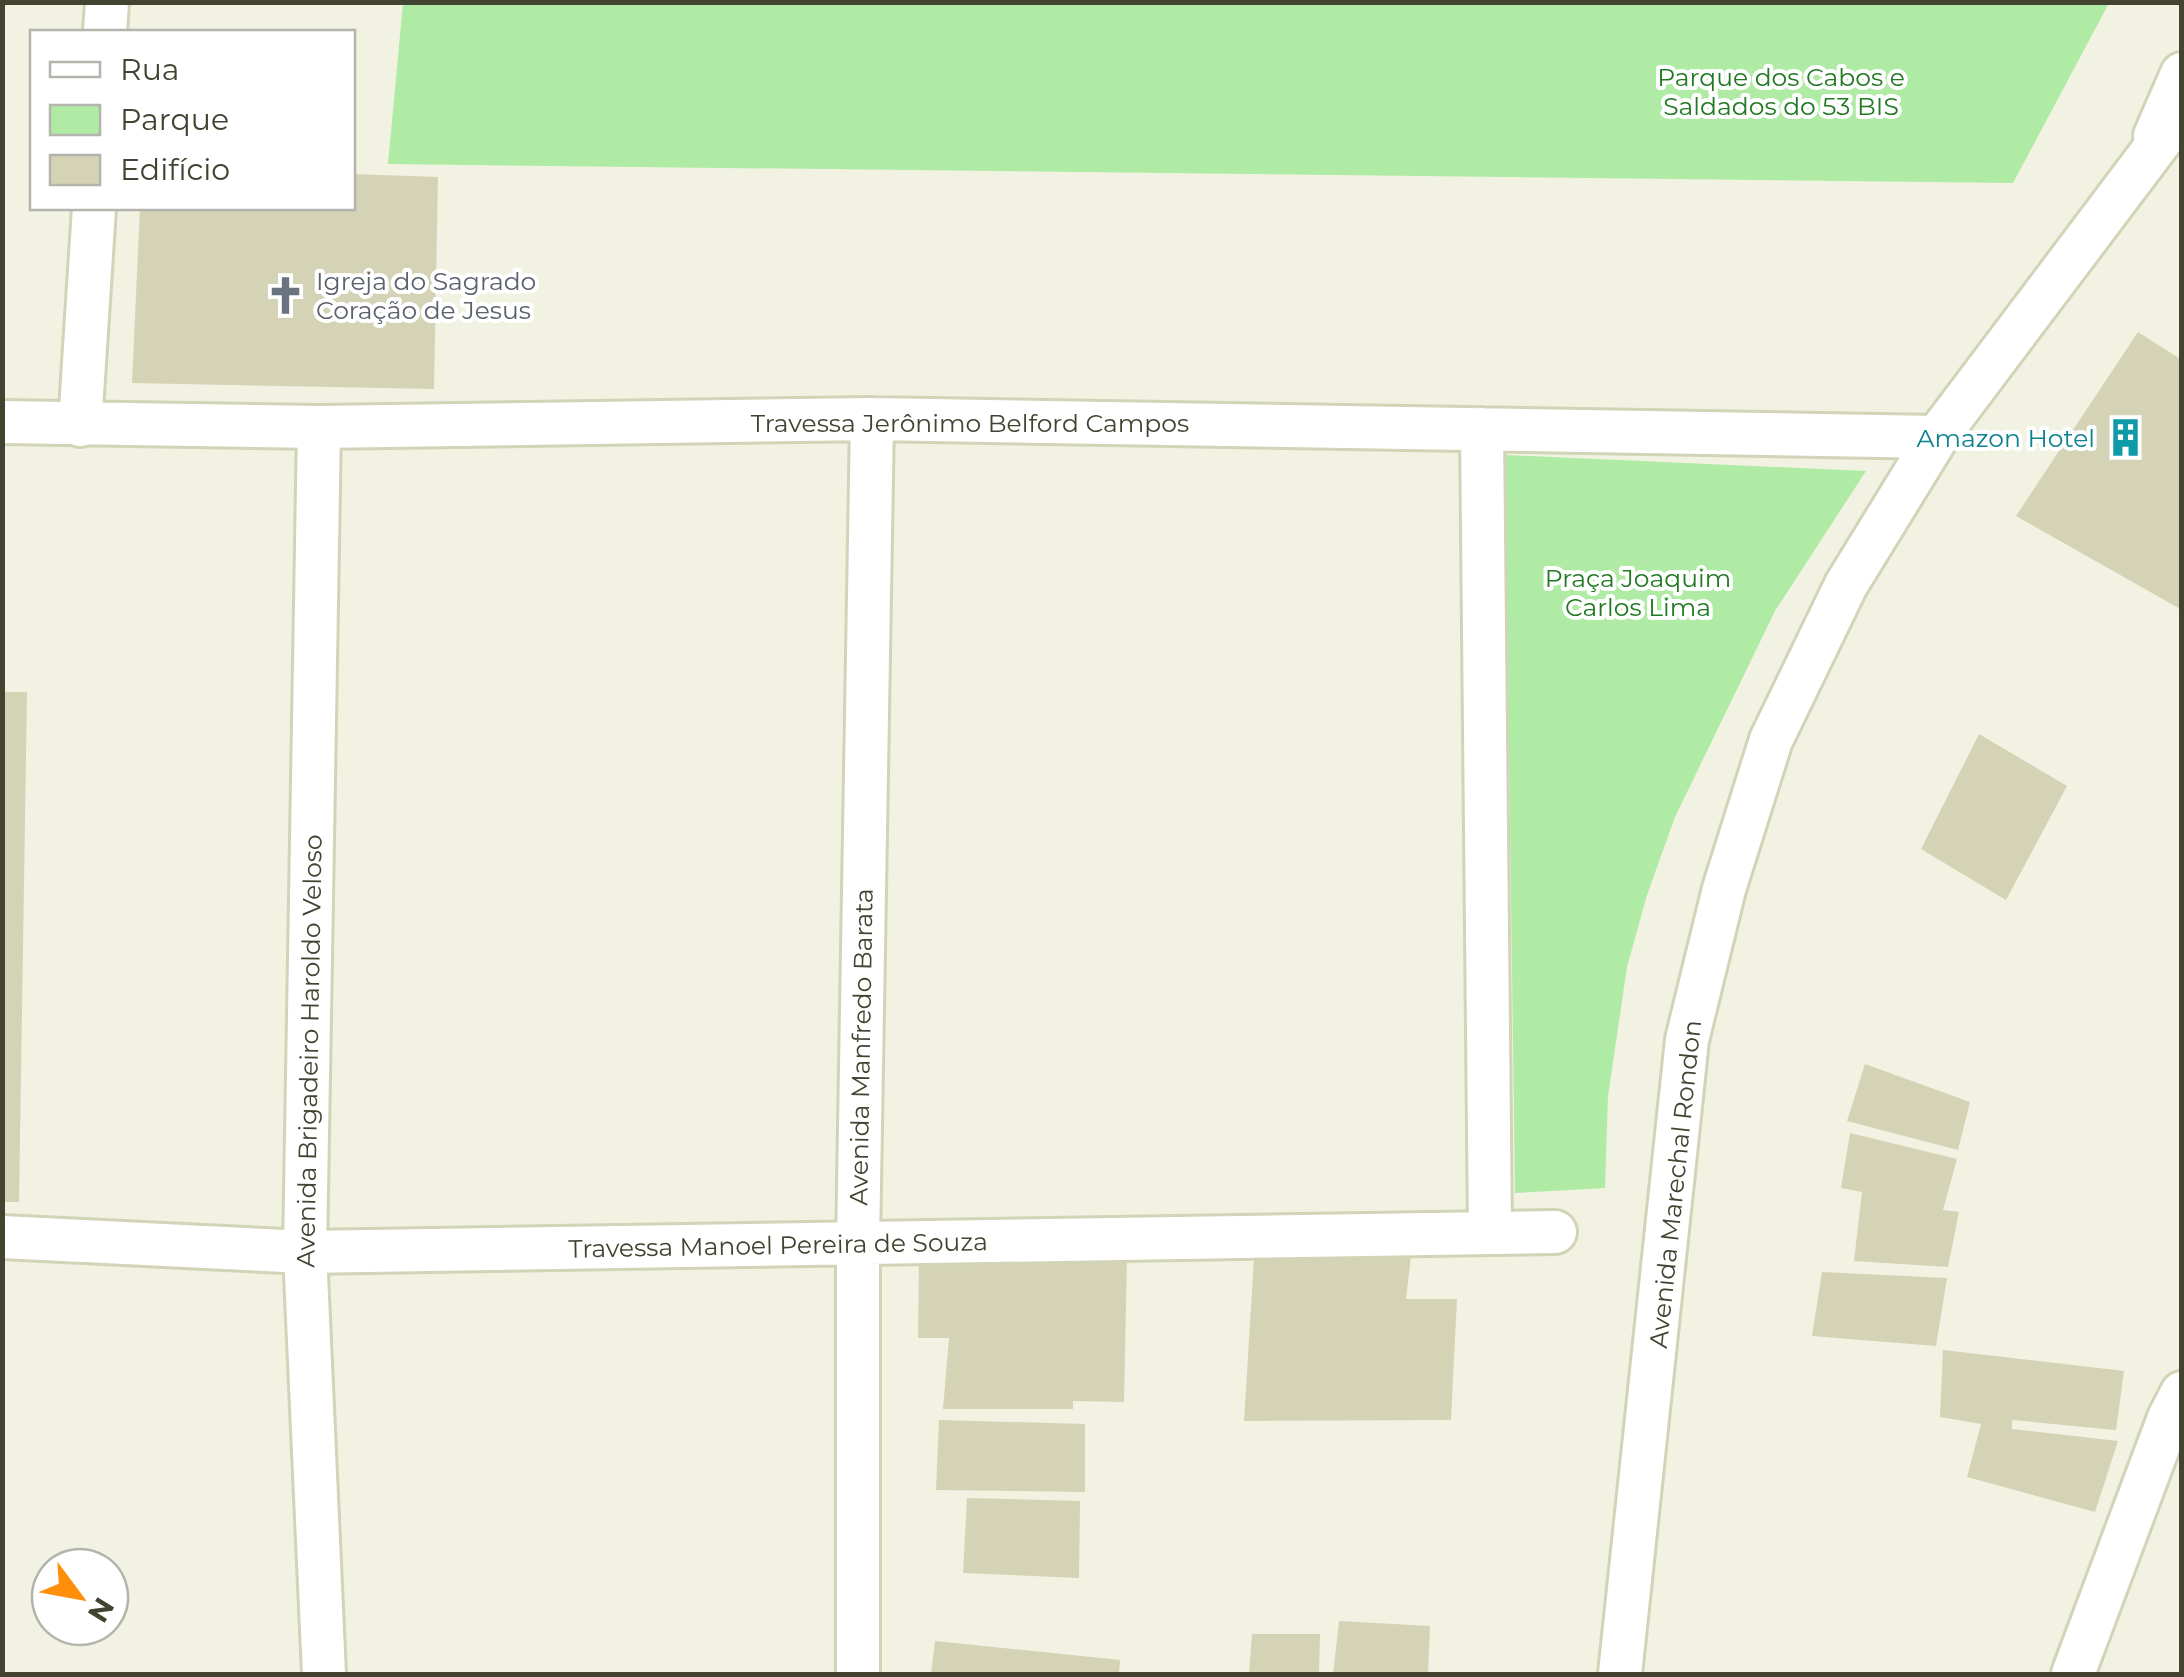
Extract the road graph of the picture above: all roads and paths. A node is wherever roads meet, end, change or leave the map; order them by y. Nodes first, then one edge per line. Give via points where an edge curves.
1 (107, 2) edge
2 (105, 30) edge
3 (2182, 74) edge
4 (2182, 112) edge
5 (2147, 155) junction
6 (94, 210) edge
7 (872, 419) junction
8 (2, 422) edge
9 (80, 425) junction
10 (318, 426) junction
11 (1482, 429) junction
12 (1936, 437) junction
13 (1490, 1232) junction
14 (1555, 1232) dead end
15 (2, 1237) edge
16 (858, 1244) junction
17 (305, 1252) junction
18 (2182, 1392) edge
19 (324, 1674) edge
20 (858, 1674) edge
21 (1620, 1674) edge
22 (2073, 1674) edge

1 - 2 street
3 - 5 street
4 - 5 street
5 - 12 street, Avenida Marechal Rondon
6 - 9 street
7 - 10 street, Travessa Jerônimo Belford Campos
7 - 11 street, Travessa Jerônimo Belford Campos
7 - 16 street, Avenida Manfredo Barata
8 - 9 street, Travessa Jerônimo Belford Campos
9 - 10 street, Travessa Jerônimo Belford Campos
10 - 17 street, Avenida Brigadeiro Haroldo Veloso
11 - 12 street, Travessa Jerônimo Belford Campos
11 - 13 street
12 - 21 street, Avenida Marechal Rondon via 1846,585 1771,740 1724,888 1687,1040
13 - 14 street, Travessa Manoel Pereira de Souza
13 - 16 street, Travessa Manoel Pereira de Souza
15 - 17 street, Travessa Manoel Pereira de Souza
16 - 17 street, Travessa Manoel Pereira de Souza
16 - 20 street, Avenida Manfredo Barata
17 - 19 street, Avenida Brigadeiro Haroldo Veloso
18 - 22 street

